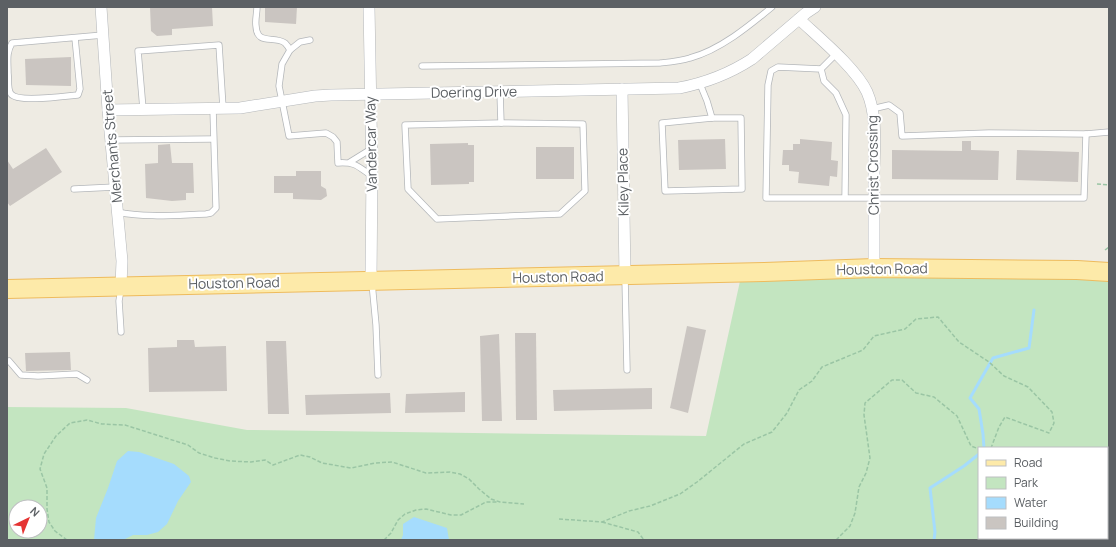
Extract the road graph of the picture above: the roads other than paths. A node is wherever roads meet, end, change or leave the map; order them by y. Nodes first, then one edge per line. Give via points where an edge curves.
1 (101, 7) edge
2 (257, 7) edge
3 (369, 7) edge
4 (772, 7) edge
5 (815, 7) edge
6 (799, 19) junction
7 (103, 35) junction
8 (74, 38) junction
9 (310, 40) dead end
10 (290, 50) junction
11 (836, 54) junction
12 (422, 66) dead end
13 (821, 69) junction
14 (8, 74) edge
15 (700, 84) junction
16 (622, 89) junction
17 (500, 92) junction
18 (370, 95) junction
19 (15, 97) junction
20 (7, 98) edge
21 (283, 102) junction
22 (218, 108) junction
23 (143, 109) junction
24 (872, 109) junction
25 (108, 110) junction
26 (712, 118) junction
27 (501, 123) junction
28 (1109, 132) edge
29 (1086, 134) junction
30 (213, 139) junction
31 (111, 140) junction
32 (371, 149) junction
33 (350, 162) junction
34 (372, 176) junction
35 (115, 187) junction
36 (74, 189) dead end
37 (845, 198) junction
38 (874, 198) junction
39 (117, 212) junction
40 (874, 268) junction
41 (1109, 272) edge
42 (625, 275) junction
43 (372, 280) junction
44 (121, 285) junction
45 (7, 289) edge
46 (121, 332) dead end
47 (9, 361) dead end
48 (627, 370) dead end
49 (378, 376) dead end
50 (87, 380) dead end

1 - 7 street, Merchants Street
2 - 10 lane via 258,35 263,39 286,43
3 - 18 street, Vandercar Way
4 - 12 lane via 712,50 687,59 660,63
5 - 6 street, Doering Drive
6 - 11 street, Christ Crossing
6 - 15 street, Doering Drive via 744,65
7 - 8 lane
7 - 25 street, Merchants Street
8 - 14 lane via 12,43 8,51
8 - 19 lane via 80,89 78,95 34,99
9 - 10 lane via 300,42
10 - 21 lane via 282,64 279,86
11 - 13 lane
11 - 24 street, Christ Crossing via 857,76
13 - 37 lane via 824,81 836,93 846,115
13 - 37 lane via 778,67 771,72 768,85 766,198
14 - 19 lane via 9,87
15 - 16 street, Doering Drive
15 - 26 lane
16 - 17 street, Doering Drive
16 - 42 street, Kiley Place
17 - 18 street, Doering Drive
17 - 27 lane
18 - 21 street, Doering Drive via 315,96
18 - 32 street, Vandercar Way
19 - 20 lane
21 - 22 street, Doering Drive via 251,107
21 - 33 lane via 289,136 326,133 337,142 338,163
22 - 23 street, Doering Drive
22 - 23 lane via 219,45 138,51
22 - 30 lane
23 - 25 street, Doering Drive
24 - 29 lane via 889,105 900,113 902,136
24 - 38 street, Christ Crossing
25 - 31 street, Merchants Street
26 - 26 lane via 742,118 742,189 665,191 662,123
27 - 27 lane via 583,124 585,191 560,214 437,219 408,189 405,126
28 - 29 lane
29 - 38 lane via 1084,198
30 - 31 lane
30 - 39 lane via 216,208 211,213 149,216
31 - 35 street, Merchants Street
32 - 33 lane
32 - 34 street, Vandercar Way
33 - 34 lane
34 - 43 street, Vandercar Way
35 - 36 lane
35 - 39 street, Merchants Street
37 - 38 lane
38 - 40 street, Christ Crossing
39 - 44 street, Merchants Street via 122,261
40 - 41 main road, Houston Road
40 - 42 main road, Houston Road
42 - 43 main road, Houston Road
42 - 48 lane
43 - 44 main road, Houston Road
43 - 49 lane
44 - 45 main road, Houston Road
44 - 46 lane
47 - 50 lane via 22,375 78,374

